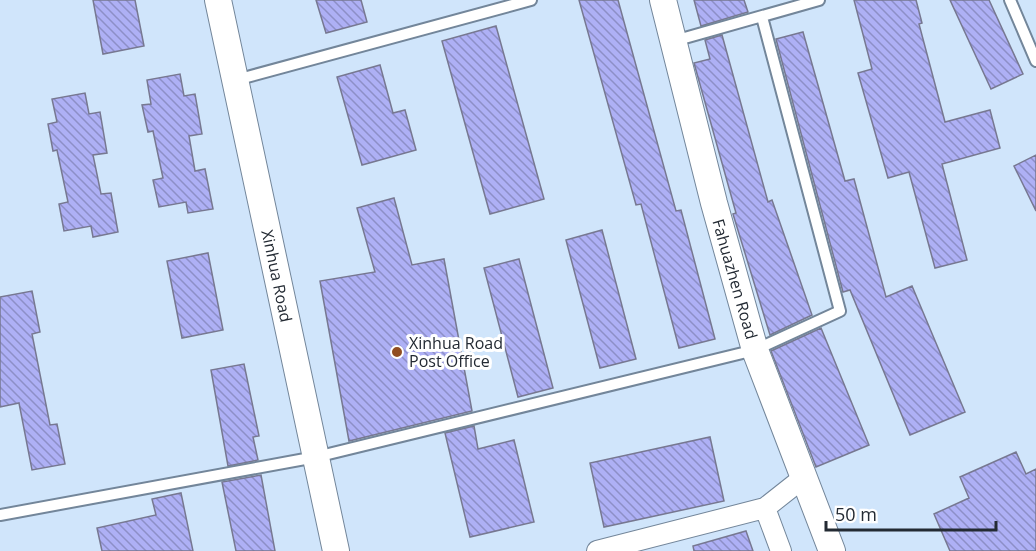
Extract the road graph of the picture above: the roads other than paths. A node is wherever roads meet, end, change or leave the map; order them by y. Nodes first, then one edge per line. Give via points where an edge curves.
1 (218, 0) edge
2 (531, 0) edge
3 (663, 0) edge
4 (819, 0) edge
5 (1010, 0) edge
6 (789, 4) edge
7 (762, 17) junction
8 (674, 41) junction
9 (1036, 62) edge
10 (235, 80) junction
11 (755, 350) junction
12 (316, 457) junction
13 (803, 478) junction
14 (765, 508) junction
15 (0, 515) edge
16 (336, 551) edge
17 (597, 551) edge
18 (781, 551) edge
19 (832, 551) edge

1 - 10 street, Xinhua Road
2 - 10 lane
3 - 8 street, Fahuazhen Road
4 - 6 lane
5 - 9 lane
6 - 7 lane
7 - 8 lane
7 - 11 lane via 840,311
8 - 11 street, Fahuazhen Road
10 - 12 street, Xinhua Road
11 - 12 lane
11 - 13 street, Fahuazhen Road
12 - 15 lane
12 - 16 street, Xinhua Road
13 - 14 street
13 - 19 street, Fahuazhen Road
14 - 17 street
14 - 18 street

